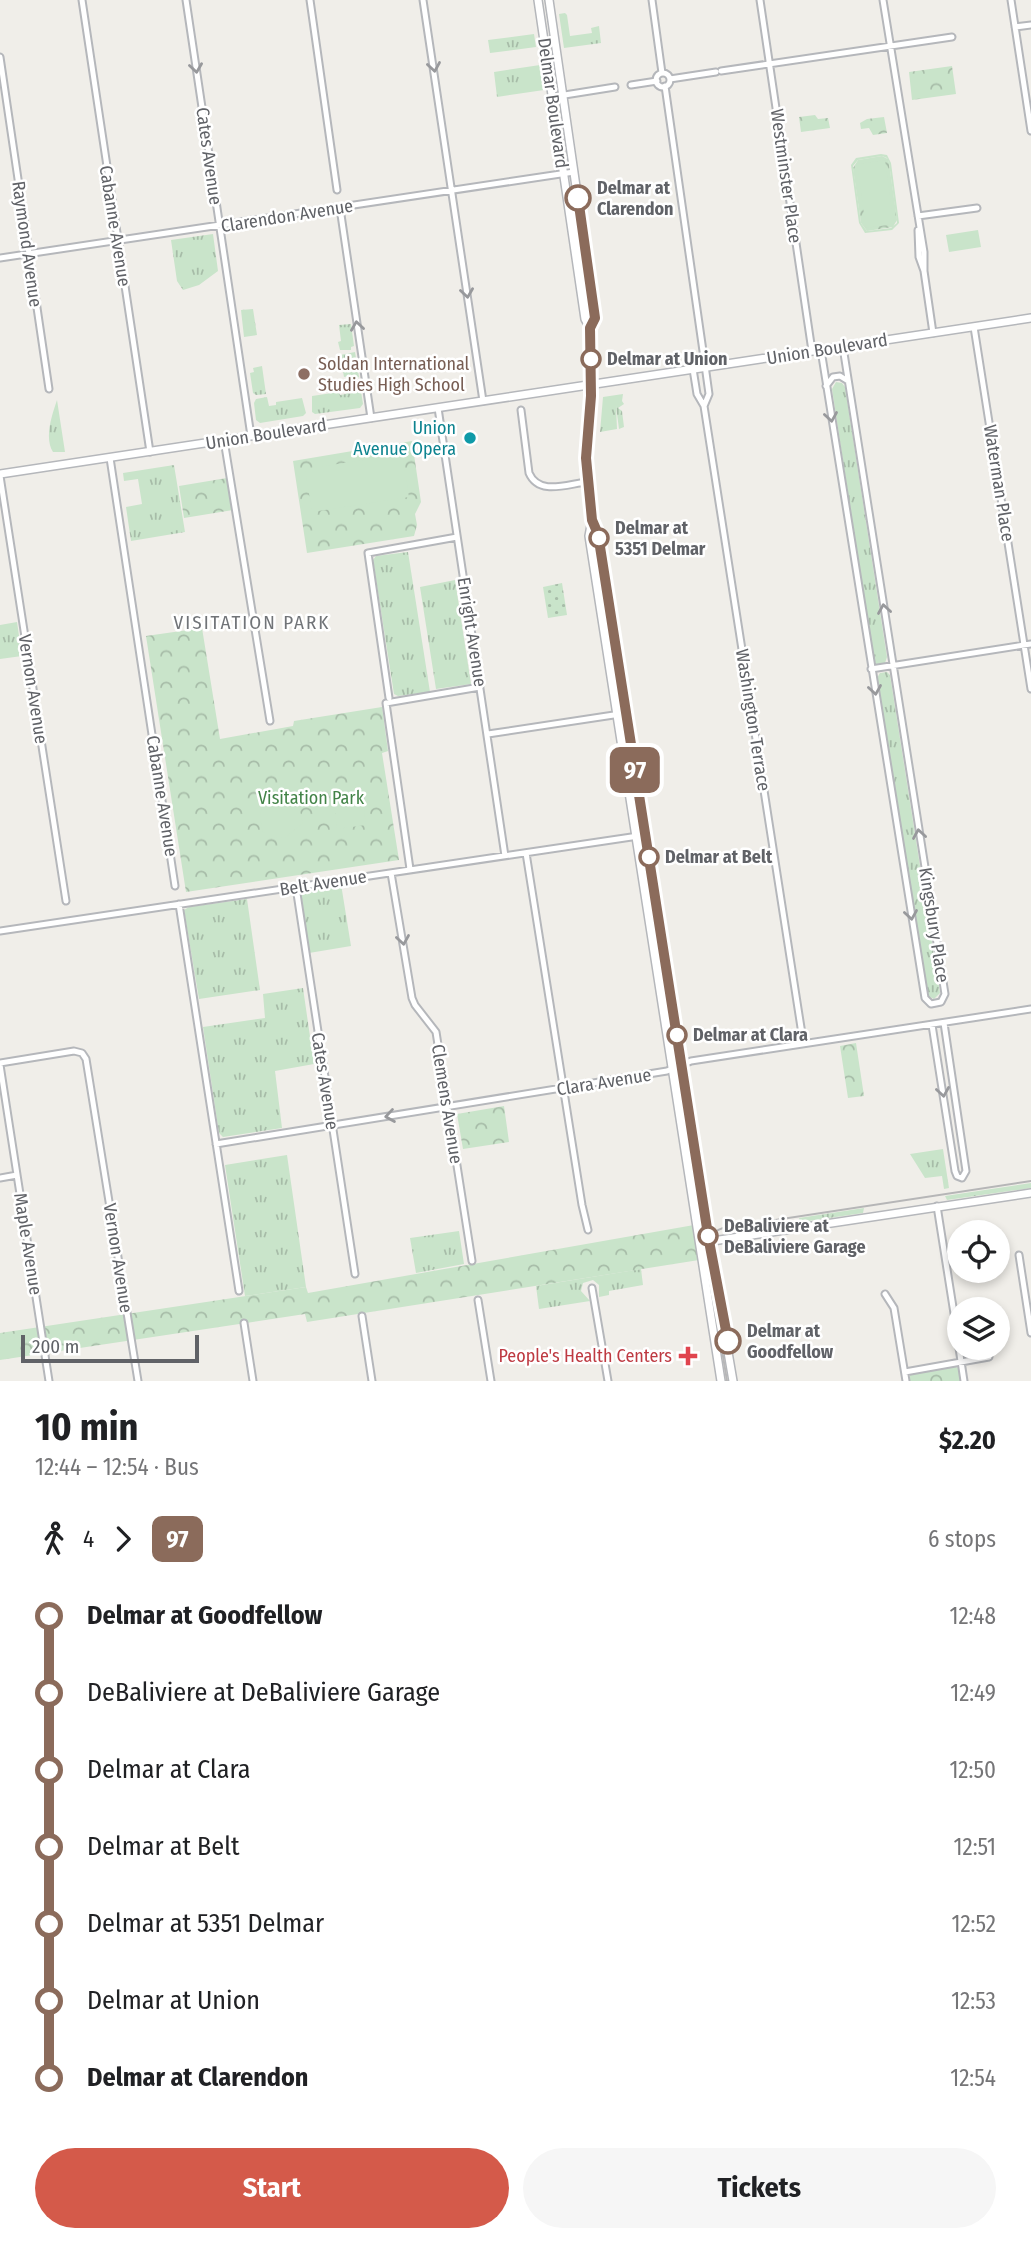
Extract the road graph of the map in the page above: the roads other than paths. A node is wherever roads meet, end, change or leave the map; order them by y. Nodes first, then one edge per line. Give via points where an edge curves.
1 (82, 0) edge
2 (186, 0) edge
3 (310, 0) edge
4 (423, 0) edge
5 (538, 0) edge
6 (549, 0) edge
7 (652, 0) edge
8 (760, 0) edge
9 (883, 0) edge
10 (1011, 0) edge
11 (1031, 25) edge
12 (1015, 27) junction
13 (952, 37) dead end
14 (891, 46) junction
15 (0, 57) edge
16 (769, 64) junction
17 (662, 73) junction
18 (670, 79) junction
19 (657, 81) junction
20 (631, 85) dead end
21 (665, 86) junction
22 (615, 87) dead end
23 (563, 95) junction
24 (552, 97) junction
25 (1031, 131) edge
26 (574, 173) junction
27 (564, 174) junction
28 (337, 190) dead end
29 (452, 191) junction
30 (340, 208) junction
31 (977, 208) dead end
32 (918, 216) junction
33 (219, 226) junction
34 (117, 240) junction
35 (29, 253) junction
36 (0, 258) edge
37 (1031, 318) edge
38 (974, 327) junction
39 (590, 328) junction
40 (933, 333) junction
41 (843, 346) junction
42 (816, 351) junction
43 (706, 367) junction
44 (693, 369) junction
45 (848, 381) junction
46 (591, 384) junction
47 (826, 386) junction
48 (49, 389) dead end
49 (482, 401) junction
50 (704, 406) junction
51 (438, 408) junction
52 (521, 410) dead end
53 (371, 418) junction
54 (251, 436) junction
55 (224, 440) junction
56 (150, 452) junction
57 (110, 458) junction
58 (0, 475) edge
59 (587, 482) junction
60 (592, 520) junction
61 (457, 537) junction
62 (1026, 643) edge
63 (892, 666) junction
64 (871, 669) junction
65 (480, 687) junction
66 (1031, 689) edge
67 (388, 701) junction
68 (626, 713) junction
69 (617, 714) junction
70 (270, 721) dead end
71 (488, 734) junction
72 (645, 835) junction
73 (635, 837) junction
74 (526, 853) junction
75 (505, 856) junction
76 (410, 869) junction
77 (391, 873) junction
78 (176, 886) dead end
79 (296, 887) junction
80 (66, 901) dead end
81 (179, 904) junction
82 (0, 931) edge
83 (1031, 1009) edge
84 (944, 1023) junction
85 (932, 1025) junction
86 (803, 1034) dead end
87 (0, 1064) edge
88 (682, 1065) junction
89 (672, 1069) junction
90 (563, 1088) junction
91 (448, 1106) junction
92 (690, 1115) junction
93 (680, 1116) junction
94 (332, 1125) junction
95 (216, 1144) junction
96 (17, 1175) junction
97 (0, 1178) edge
98 (1031, 1193) edge
99 (937, 1206) junction
100 (588, 1230) dead end
101 (709, 1241) junction
102 (700, 1243) junction
103 (1019, 1255) dead end
104 (472, 1261) dead end
105 (355, 1274) dead end
106 (592, 1288) dead end
107 (239, 1291) dead end
108 (885, 1294) dead end
109 (951, 1297) edge
110 (478, 1300) dead end
111 (362, 1316) dead end
112 (244, 1323) dead end
113 (1031, 1332) edge
114 (973, 1360) edge
115 (962, 1362) junction
116 (905, 1372) junction
117 (49, 1381) edge
118 (138, 1381) edge
119 (253, 1381) edge
120 (372, 1381) edge
121 (491, 1381) edge
122 (608, 1381) edge
123 (721, 1381) edge
124 (733, 1381) edge
125 (906, 1381) edge
126 (964, 1381) edge

1 - 34 street, Cabanne Avenue
2 -> 33 street, Cates Avenue
3 - 28 street
4 -> 29 street
5 - 24 main road, Delmar Boulevard
6 - 23 main road, Delmar Boulevard
7 - 17 street
8 - 16 street, Westminster Place
9 - 14 street
10 - 12 street
11 - 12 street
12 - 25 street
13 - 14 street
14 - 16 street
14 - 32 street
15 - 35 street, Raymond Avenue
16 - 18 street
16 - 42 street, Westminster Place
17 - 18 street
17 - 19 street
18 - 21 street
19 - 20 street
19 - 21 street
21 - 43 street
22 - 23 street
23 - 24 street
23 - 26 main road, Delmar Boulevard
24 - 27 main road, Delmar Boulevard
26 - 27 street, Clarendon Avenue
26 - 39 main road, Delmar Boulevard via 595,318
27 - 29 street, Clarendon Avenue
27 - 39 main road, Delmar Boulevard
29 - 30 street, Clarendon Avenue
29 -> 49 street
30 - 33 street, Clarendon Avenue
53 -> 30 street
31 - 32 street
32 - 40 street
33 - 34 street, Clarendon Avenue
33 - 54 street, Cates Avenue
34 - 35 street, Clarendon Avenue
34 - 56 street, Cabanne Avenue
35 - 36 street, Clarendon Avenue
35 - 48 street, Raymond Avenue
37 - 38 main road, Union Boulevard
38 - 40 main road, Union Boulevard
38 - 62 street, Waterman Place
39 - 46 main road, Delmar Boulevard
40 - 41 main road, Union Boulevard
41 - 42 main road, Union Boulevard
41 - 45 street, Kingsbury Place
42 - 43 main road, Union Boulevard
42 - 47 street, Kingsbury Place
43 - 44 main road, Union Boulevard
43 - 50 street via 709,394
44 - 46 main road, Union Boulevard
44 - 50 street
45 - 47 street via 834,377
63 -> 45 street, Kingsbury Place
46 - 49 main road, Union Boulevard
46 - 59 main road, Delmar Boulevard
47 -> 64 street, Kingsbury Place
49 - 51 main road, Union Boulevard
50 - 86 street, Washington Terrace
51 - 53 main road, Union Boulevard
51 - 61 street, Enright Avenue
52 - 59 street via 533,481 548,487
53 - 54 main road, Union Boulevard
54 - 55 main road, Union Boulevard
55 - 56 main road, Union Boulevard
55 - 70 street
56 - 57 main road, Union Boulevard
57 - 58 main road, Union Boulevard
57 - 78 street, Cabanne Avenue
58 - 80 street, Vernon Avenue
59 - 60 main road, Delmar Boulevard
60 - 68 main road, Delmar Boulevard
60 - 69 main road, Delmar Boulevard via 589,536
61 - 65 street, Enright Avenue
61 - 67 street via 369,553
62 - 63 street
62 - 66 street, Waterman Place
63 - 64 street
64 -> 63 street, Kingsbury Place via 925,998 931,1004 941,1002 945,994
65 - 67 street
65 - 71 street, Enright Avenue
67 - 76 street
68 - 69 street
68 - 72 main road, Delmar Boulevard
69 - 71 street
69 - 73 main road, Delmar Boulevard
71 - 75 street, Enright Avenue
72 - 73 street, Belt Avenue
72 - 88 main road, Delmar Boulevard
73 - 74 street, Belt Avenue
73 - 89 main road, Delmar Boulevard
74 - 75 street, Belt Avenue
74 - 90 street
75 - 76 street, Belt Avenue
76 - 77 street, Belt Avenue
77 - 79 street, Belt Avenue
77 -> 91 street, Clemens Avenue via 412,998 436,1032
79 - 81 street, Belt Avenue
79 - 94 street, Cates Avenue
81 - 82 street, Belt Avenue
81 - 95 street
83 - 84 street, Clara Avenue
84 - 85 street, Clara Avenue
85 -> 84 street via 955,1171 961,1178 966,1171
85 - 88 street, Clara Avenue
87 - 96 street, Maple Avenue
87 - 118 street, Vernon Avenue via 74,1051 82,1053 89,1068
88 - 89 street, Clara Avenue
88 - 92 main road, Delmar Boulevard
89 - 90 street, Clara Avenue
89 - 93 main road, Delmar Boulevard
90 - 91 street, Clara Avenue
90 - 100 street
91 -> 94 street, Clara Avenue
91 - 104 street, Clemens Avenue
92 - 93 main road
92 - 101 main road, Delmar Boulevard
93 - 102 main road, Delmar Boulevard
94 - 95 street, Clara Avenue
94 - 105 street, Cates Avenue
95 - 107 street
96 - 97 street
96 - 117 street, Maple Avenue
98 - 99 main road
99 - 101 main road
99 - 109 street
101 - 102 main road
101 - 124 main road, Delmar Boulevard
102 - 123 main road, Delmar Boulevard
103 - 113 street
106 - 122 street
108 - 116 street via 894,1308
110 - 121 street
111 - 120 street
112 - 119 street
114 - 115 street
115 - 116 street
115 - 126 street
116 - 125 street

